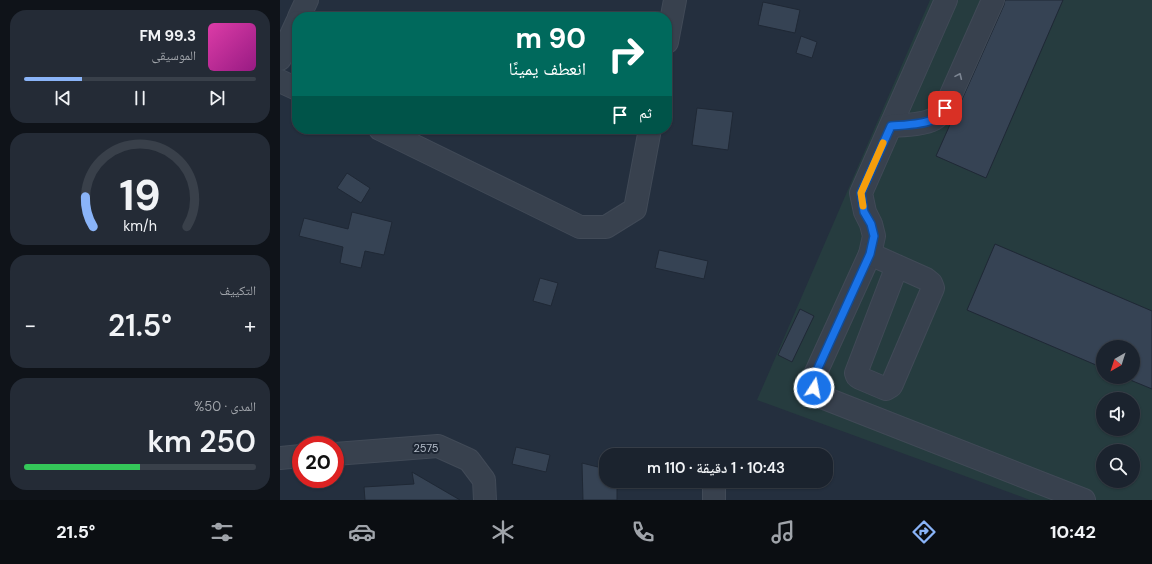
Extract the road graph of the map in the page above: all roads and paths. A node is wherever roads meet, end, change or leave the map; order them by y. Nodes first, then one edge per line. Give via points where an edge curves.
1 (307, 0) edge
2 (675, 0) edge
3 (946, 0) edge
4 (993, 0) edge
5 (301, 12) edge
6 (672, 16) edge
7 (292, 33) edge
8 (280, 59) edge
9 (280, 80) edge
10 (292, 86) edge
11 (891, 126) junction
12 (390, 134) edge
13 (649, 134) edge
14 (870, 254) junction
15 (898, 266) junction
16 (344, 453) edge
17 (292, 457) edge
18 (280, 458) edge
19 (714, 488) edge
20 (485, 500) edge
21 (714, 500) edge
22 (1084, 500) edge

1 - 5 street
2 - 6 street
3 - 11 street
11 -> 4 street via 926,122 934,119 945,108
7 - 8 street
9 - 10 street
11 - 14 street via 861,193 864,212 874,236
12 - 13 street via 580,227 606,227 635,208
14 - 15 street
14 - 22 street via 813,379 814,388 819,396
15 - 15 street via 926,279 933,288 892,384 886,389 860,378 856,373
16 - 20 street, 2575 via 438,446 469,460 484,480
17 - 18 street
19 - 21 street

